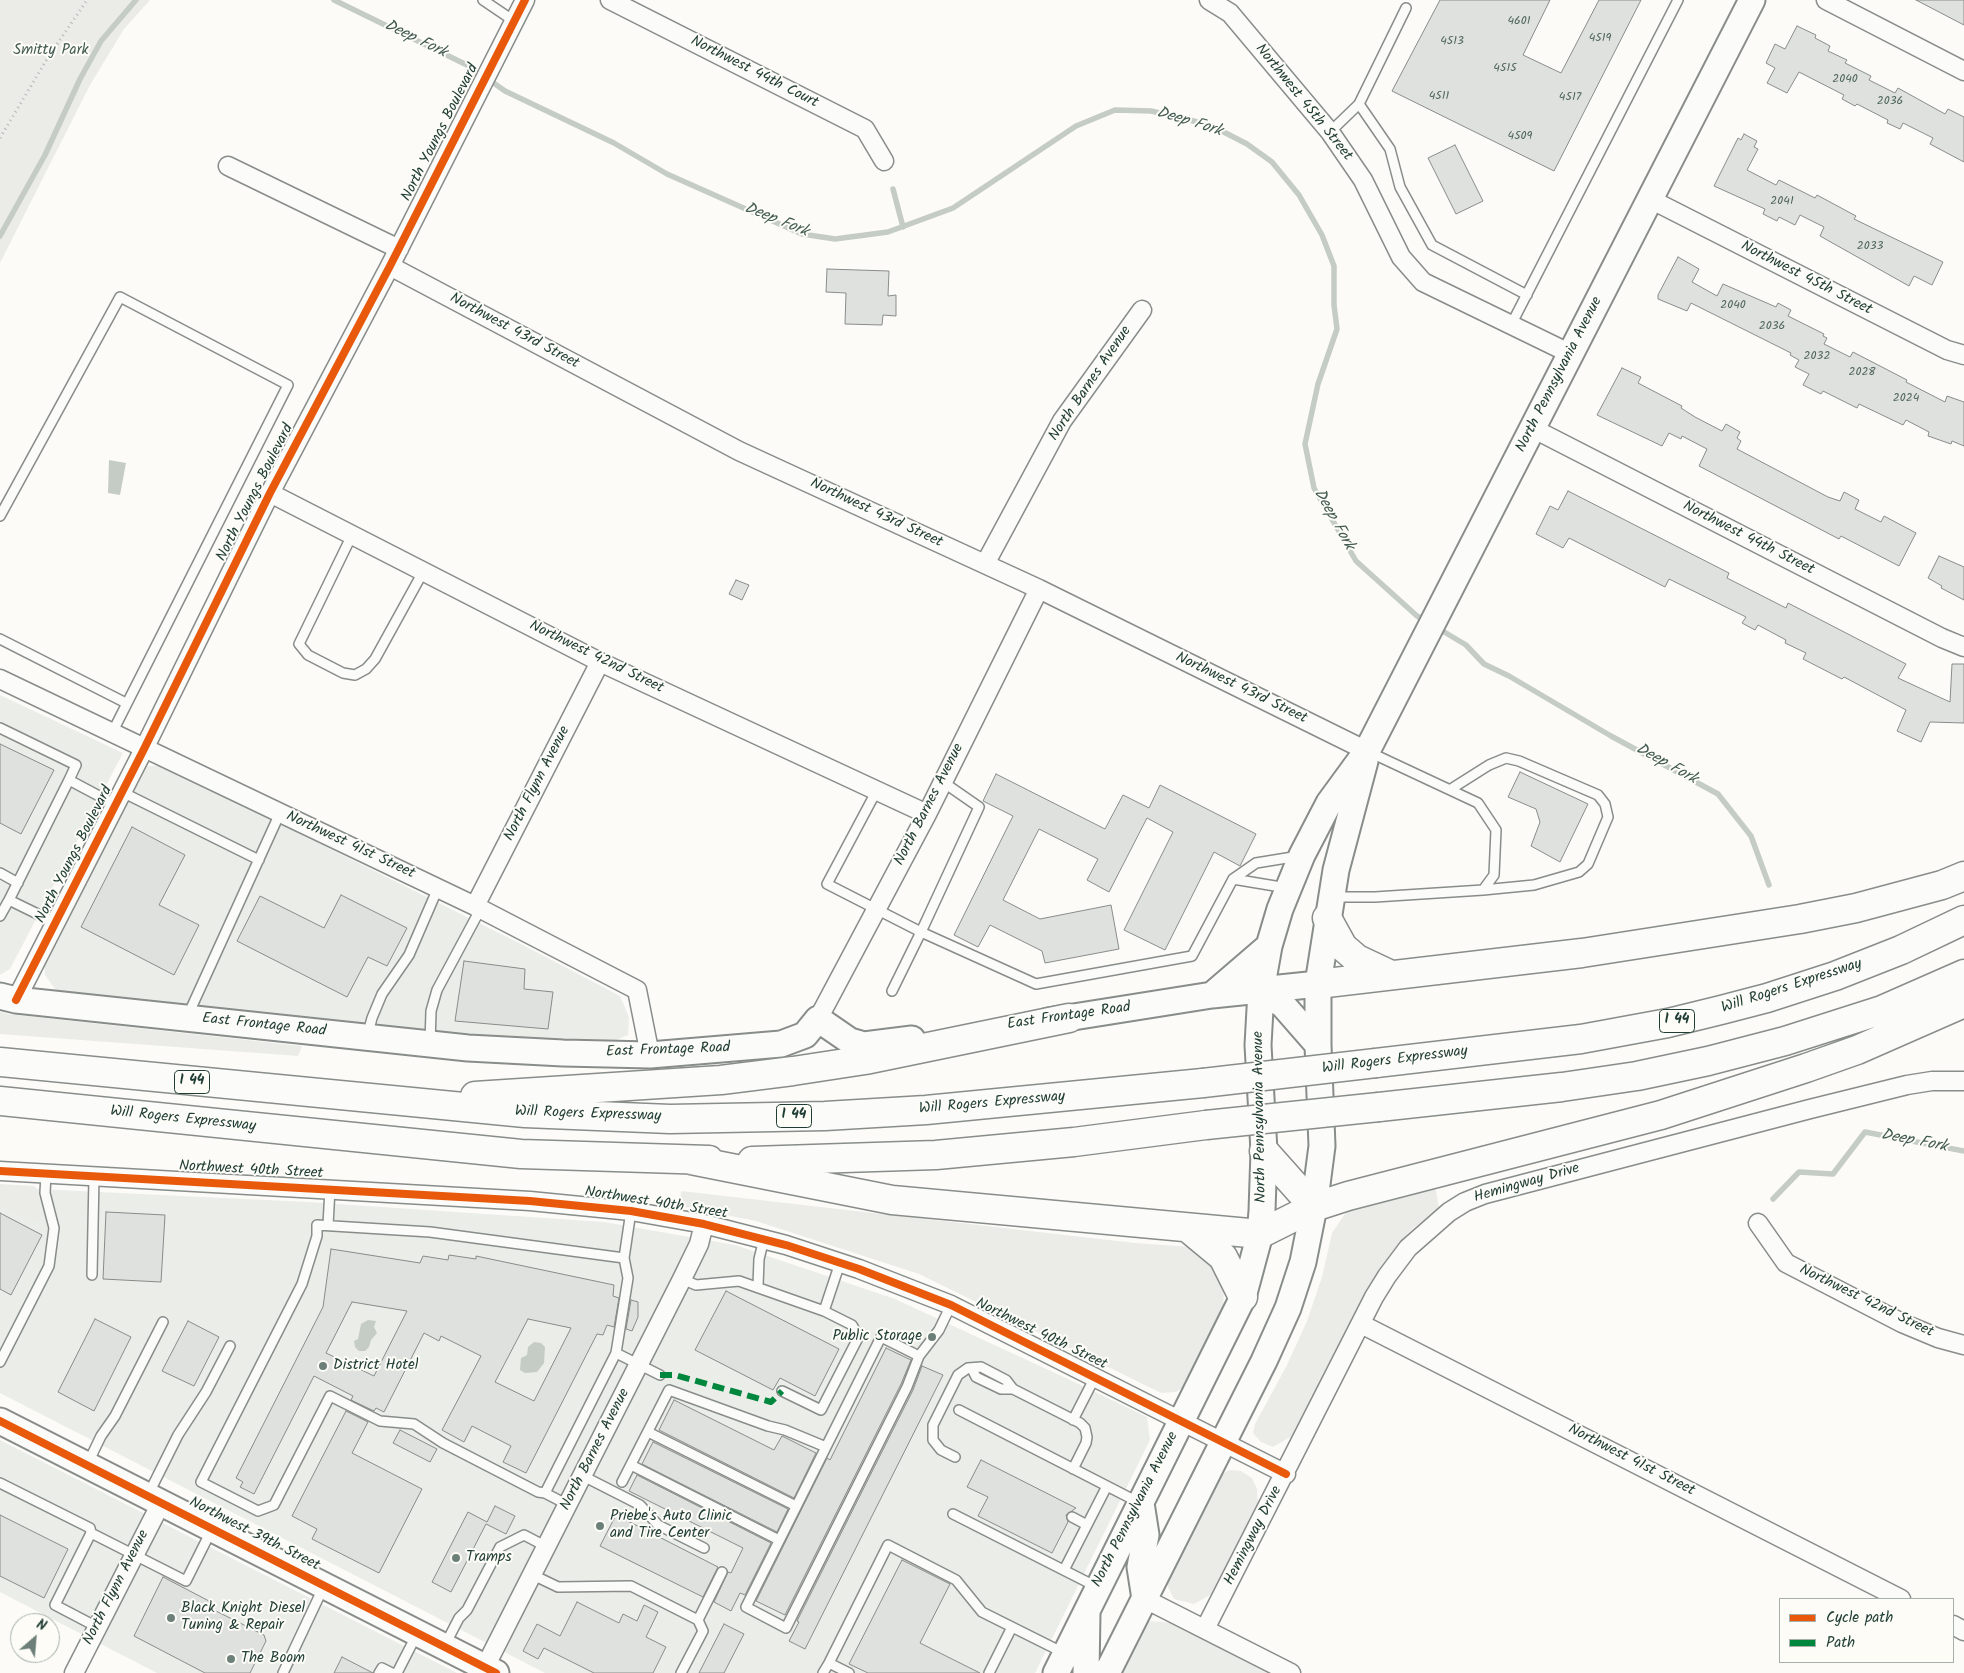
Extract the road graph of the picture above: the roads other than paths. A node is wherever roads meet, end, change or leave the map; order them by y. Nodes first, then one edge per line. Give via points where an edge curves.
1 (484, 0) edge
2 (525, 0) edge
3 (610, 0) edge
4 (1209, 0) edge
5 (1678, 0) edge
6 (1752, 0) edge
7 (1826, 0) edge
8 (1233, 6) edge
9 (1406, 8) dead end
10 (514, 20) junction
11 (1964, 71) edge
12 (1358, 104) junction
13 (1330, 132) junction
14 (884, 161) dead end
15 (228, 166) dead end
16 (1650, 199) junction
17 (399, 249) junction
18 (390, 266) junction
19 (1527, 295) junction
20 (1142, 310) dead end
21 (1511, 325) junction
22 (1571, 354) junction
23 (1964, 355) edge
24 (1532, 428) junction
25 (270, 493) junction
26 (0, 516) edge
27 (352, 535) junction
28 (985, 564) junction
29 (423, 572) junction
30 (1039, 589) junction
31 (0, 639) edge
32 (1964, 646) edge
33 (600, 662) junction
34 (0, 679) edge
35 (126, 703) junction
36 (0, 728) edge
37 (112, 733) junction
38 (144, 749) junction
39 (1367, 751) junction
40 (69, 780) junction
41 (943, 782) junction
42 (876, 790) junction
43 (1451, 790) junction
44 (119, 799) junction
45 (280, 813) junction
46 (926, 814) junction
47 (1302, 856) junction
48 (258, 860) junction
49 (0, 873) edge
50 (1964, 876) edge
51 (1233, 879) junction
52 (18, 883) junction
53 (438, 888) junction
54 (1288, 888) junction
55 (1483, 890) junction
56 (9, 900) junction
57 (478, 907) junction
58 (1329, 908) junction
59 (876, 910) junction
60 (0, 916) edge
61 (1964, 920) edge
62 (56, 923) junction
63 (921, 932) junction
64 (1269, 946) junction
65 (1964, 974) edge
66 (1393, 976) junction
67 (1318, 984) junction
68 (1261, 990) junction
69 (892, 992) dead end
70 (1212, 995) junction
71 (8, 998) edge
72 (1964, 1003) edge
73 (187, 1018) junction
74 (1069, 1018) junction
75 (818, 1019) junction
76 (367, 1037) junction
77 (430, 1044) junction
78 (1318, 1045) junction
79 (650, 1055) junction
80 (0, 1062) edge
81 (1964, 1081) edge
82 (0, 1102) edge
83 (384, 1102) junction
84 (1264, 1151) junction
85 (691, 1160) junction
86 (0, 1171) edge
87 (46, 1174) junction
88 (94, 1177) junction
89 (330, 1189) junction
90 (1314, 1207) junction
91 (631, 1211) junction
92 (1758, 1223) dead end
93 (704, 1224) junction
94 (328, 1225) junction
95 (1188, 1228) junction
96 (1260, 1234) junction
97 (764, 1239) junction
98 (624, 1258) junction
99 (840, 1263) junction
100 (92, 1275) dead end
101 (682, 1279) junction
102 (758, 1286) junction
103 (1243, 1298) junction
104 (951, 1305) junction
105 (824, 1311) junction
106 (163, 1322) dead end
107 (1361, 1324) junction
108 (1964, 1345) edge
109 (230, 1346) dead end
110 (616, 1353) junction
111 (919, 1356) junction
112 (0, 1362) edge
113 (639, 1365) junction
114 (660, 1375) dead end
115 (1095, 1376) junction
116 (782, 1391) dead end
117 (959, 1410) dead end
118 (1073, 1420) junction
119 (1182, 1420) junction
120 (0, 1421) edge
121 (648, 1432) junction
122 (1222, 1442) junction
123 (826, 1447) junction
124 (955, 1457) dead end
125 (87, 1465) junction
126 (631, 1465) junction
127 (1073, 1469) junction
128 (1286, 1474) junction
129 (582, 1476) junction
130 (622, 1482) dead end
131 (0, 1483) edge
132 (1108, 1486) junction
133 (545, 1493) junction
134 (154, 1499) junction
135 (1141, 1503) junction
136 (568, 1505) junction
137 (796, 1506) junction
138 (953, 1514) dead end
139 (1072, 1517) dead end
140 (1087, 1525) junction
141 (212, 1529) junction
142 (91, 1533) junction
143 (779, 1540) junction
144 (547, 1547) junction
145 (704, 1548) dead end
146 (134, 1555) junction
147 (1064, 1570) junction
148 (722, 1572) dead end
149 (533, 1575) junction
150 (324, 1586) junction
151 (1092, 1598) junction
152 (1145, 1598) junction
153 (1899, 1598) edge
154 (698, 1620) junction
155 (97, 1627) junction
156 (1012, 1627) junction
157 (1206, 1629) junction
158 (417, 1634) junction
159 (444, 1647) junction
160 (829, 1663) junction
161 (1060, 1663) edge
162 (487, 1671) edge
163 (74, 1673) edge
164 (282, 1673) edge
165 (379, 1673) edge
166 (392, 1673) edge
167 (397, 1673) edge
168 (681, 1673) edge
169 (823, 1673) edge
170 (849, 1673) edge
171 (989, 1673) edge
172 (1086, 1673) edge
173 (1107, 1673) edge
174 (1291, 1673) edge

1 - 10 lane
2 - 10 street, North Youngs Boulevard
3 - 14 street, Northwest 44th Court via 865,129
4 - 8 street, Northwest 45th Street
5 - 19 lane
6 - 16 main road, North Pennsylvania Avenue
7 - 11 street
8 - 13 street, Northwest 45th Street
9 - 12 lane
10 - 17 street, North Youngs Boulevard
12 - 13 lane
12 - 19 lane via 1390,149 1400,187 1432,245
13 - 21 street, Northwest 45th Street via 1363,180 1401,257 1424,282
15 - 17 street
16 - 22 main road, North Pennsylvania Avenue
16 - 23 street, Northwest 45th Street via 1947,350
17 - 18 street, North Youngs Boulevard
18 - 25 street, North Youngs Boulevard
18 - 28 street, Northwest 43rd Street via 739,451
19 - 21 lane
20 - 28 street, North Barnes Avenue via 1062,421
21 - 22 street, Northwest 45th Street
22 - 24 main road, North Pennsylvania Avenue
24 - 32 street, Northwest 44th Street via 1934,634
24 - 39 main road, North Pennsylvania Avenue
25 - 27 street, Northwest 42nd Street
25 - 38 street, North Youngs Boulevard
26 - 35 lane via 120,297 288,385
27 - 29 street, Northwest 42nd Street
27 - 29 lane via 298,644 308,655 343,673 355,674 366,669 375,659
28 - 30 street, Northwest 43rd Street
29 - 33 street, Northwest 42nd Street
30 - 39 street, Northwest 43rd Street
30 - 41 street, North Barnes Avenue
31 - 35 lane
33 - 42 street, Northwest 42nd Street
33 - 57 street, North Flynn Avenue
34 - 37 street, Northwest 41st Street
35 - 37 lane
36 - 40 lane via 76,765
37 - 38 street, Northwest 41st Street
38 - 44 street, North Youngs Boulevard
38 - 45 street, Northwest 41st Street
39 - 43 lane
39 - 47 main road, North Pennsylvania Avenue via 1329,803
39 - 58 main road, North Pennsylvania Avenue
40 - 44 lane
40 - 52 lane
41 - 46 street, North Barnes Avenue
41 - 63 lane via 979,807
42 - 46 street, Northwest 42nd Street
42 - 59 lane via 827,884
43 - 55 lane via 1478,803 1496,830 1494,875
43 - 55 lane via 1506,758 1598,795 1605,804 1608,817 1588,864 1579,872 1534,885
44 - 48 lane
44 - 62 street, North Youngs Boulevard
45 - 48 lane
45 - 53 street, Northwest 41st Street
46 - 59 street, North Barnes Avenue
47 - 51 lane via 1256,863
47 - 54 main road, North Pennsylvania Avenue
48 - 73 lane
49 - 52 lane
50 - 66 highway via 1856,908 1800,919 1582,953
51 - 54 lane
51 - 63 lane via 1192,956 1036,984
52 - 56 lane
53 - 57 street, Northwest 41st Street
53 - 76 lane via 408,955 382,994
54 - 64 main road, North Pennsylvania Avenue
55 - 58 lane via 1375,897
56 - 60 lane
56 - 62 lane
57 - 77 lane via 437,990 431,1011
57 - 79 street, Northwest 41st Street via 637,990
58 - 66 highway via 1343,947 1357,959
58 - 67 main road, North Pennsylvania Avenue
59 - 63 lane
59 - 75 street, North Barnes Avenue
61 - 83 highway, Will Rogers Expressway / I 44, bridge via 1835,976 1668,1023 1581,1039 1376,1063 1029,1102 825,1116 670,1119 525,1114
62 - 71 street, North Youngs Boulevard
63 - 69 lane
64 - 68 main road, North Pennsylvania Avenue
64 - 70 main road
65 - 85 highway, Will Rogers Expressway, bridge via 1882,1010 1785,1041 1708,1062 1562,1087 936,1155 768,1161
66 - 67 highway
67 - 68 main road, East Frontage Road
67 - 78 main road, North Pennsylvania Avenue
68 - 70 main road, East Frontage Road
68 - 78 main road via 1283,1005
68 - 84 main road, North Pennsylvania Avenue via 1258,1045
70 - 74 main road, East Frontage Road
71 - 73 main road, East Frontage Road
72 - 90 highway via 1857,1050 1661,1115
73 - 76 main road, East Frontage Road
74 - 75 main road, East Frontage Road via 864,1045 850,1041
74 - 83 highway via 865,1060 721,1080
75 - 79 main road, East Frontage Road via 805,1035 781,1044
76 - 77 main road, East Frontage Road
77 - 79 main road, East Frontage Road
78 - 90 main road, North Pennsylvania Avenue via 1322,1146
80 - 83 highway, Will Rogers Expressway / I 44
81 - 107 street, Hemingway Drive via 1932,1081 1897,1088 1475,1198 1449,1212 1408,1248 1387,1276
82 - 85 highway, Will Rogers Expressway via 521,1154
84 - 90 highway
84 - 96 main road, North Pennsylvania Avenue
85 - 95 highway via 892,1200
86 - 87 street, Northwest 40th Street
87 - 88 street, Northwest 40th Street
87 - 112 lane via 45,1193 54,1228 49,1266
88 - 89 street, Northwest 40th Street
88 - 100 lane
89 - 91 street, Northwest 40th Street via 530,1201
89 - 94 lane
90 - 96 highway
90 - 122 main road, North Pennsylvania Avenue via 1303,1262 1288,1308
91 - 93 street, Northwest 40th Street
91 - 98 lane
92 - 108 street, Northwest 42nd Street via 1786,1263 1908,1326
93 - 97 street, Northwest 40th Street
93 - 101 street, North Barnes Avenue via 699,1244
94 - 98 lane via 489,1238
94 - 133 lane via 318,1226 302,1284 201,1482 258,1511 274,1505 330,1396 380,1421 414,1424 443,1443
95 - 96 highway
95 - 103 highway via 1223,1257
96 - 103 main road, North Pennsylvania Avenue
97 - 99 street, Northwest 40th Street
97 - 102 lane via 759,1258
98 - 110 lane via 628,1278
99 - 104 street, Northwest 40th Street
99 - 105 lane
101 - 102 lane via 696,1284 739,1280
101 - 113 street, North Barnes Avenue
102 - 105 lane
103 - 119 main road, North Pennsylvania Avenue
104 - 111 lane via 939,1330
104 - 115 street, Northwest 40th Street
105 - 116 lane via 852,1325 857,1340 821,1410
106 - 125 lane
107 - 128 street, Hemingway Drive
107 - 153 street, Northwest 41st Street
109 - 134 lane via 178,1435
110 - 113 lane
110 - 133 lane
111 - 123 lane via 882,1337
111 - 143 lane via 907,1387 786,1628 746,1607
113 - 114 lane
113 - 129 street, North Barnes Avenue
115 - 118 lane
115 - 119 street, Northwest 40th Street
117 - 127 lane
118 - 124 lane via 1013,1389 1006,1380 981,1367 962,1370 933,1425 933,1440 940,1450
118 - 127 lane via 1085,1428 1087,1437
119 - 122 street, Northwest 40th Street
119 - 135 main road, North Pennsylvania Avenue
120 - 125 main road, Northwest 39th Street
121 - 123 lane via 669,1390
121 - 126 lane
121 - 137 lane
122 - 128 street, Northwest 40th Street
122 - 152 main road, North Pennsylvania Avenue
123 - 137 lane
125 - 134 main road, Northwest 39th Street
126 - 130 lane
126 - 143 lane
127 - 132 lane
128 - 157 street, Hemingway Drive
129 - 136 street, North Barnes Avenue
129 - 145 lane via 640,1505 658,1525
131 - 142 lane via 90,1528
132 - 135 lane
132 - 140 lane
133 - 136 lane
134 - 141 main road, Northwest 39th Street
134 - 146 street, North Flynn Avenue
135 - 151 main road, North Pennsylvania Avenue
135 - 152 main road via 1146,1535 1140,1567
136 - 144 street, North Barnes Avenue
137 - 143 lane
138 - 147 lane
139 - 140 lane
140 - 147 lane
141 - 146 lane via 186,1581
141 - 150 main road, Northwest 39th Street
142 - 146 lane
142 - 155 lane via 55,1605
144 - 149 street, North Barnes Avenue
144 - 159 lane via 524,1535 500,1547
146 - 155 street, North Flynn Avenue
147 - 151 lane
148 - 154 lane
149 - 154 lane via 558,1587 631,1586
149 - 162 street, North Barnes Avenue
150 - 158 main road, Northwest 39th Street
150 - 164 lane
151 - 161 main road, North Pennsylvania Avenue
151 - 172 main road
152 - 157 street
152 - 173 main road, North Pennsylvania Avenue
154 - 168 lane via 703,1631
155 - 163 street, North Flynn Avenue
156 - 160 lane via 982,1612 956,1580 888,1545
156 - 161 lane
156 - 171 lane
157 - 174 street
158 - 159 main road, Northwest 39th Street
158 - 167 lane
159 - 162 main road, Northwest 39th Street
160 - 169 lane
160 - 170 lane
165 - 166 lane via 382,1668

